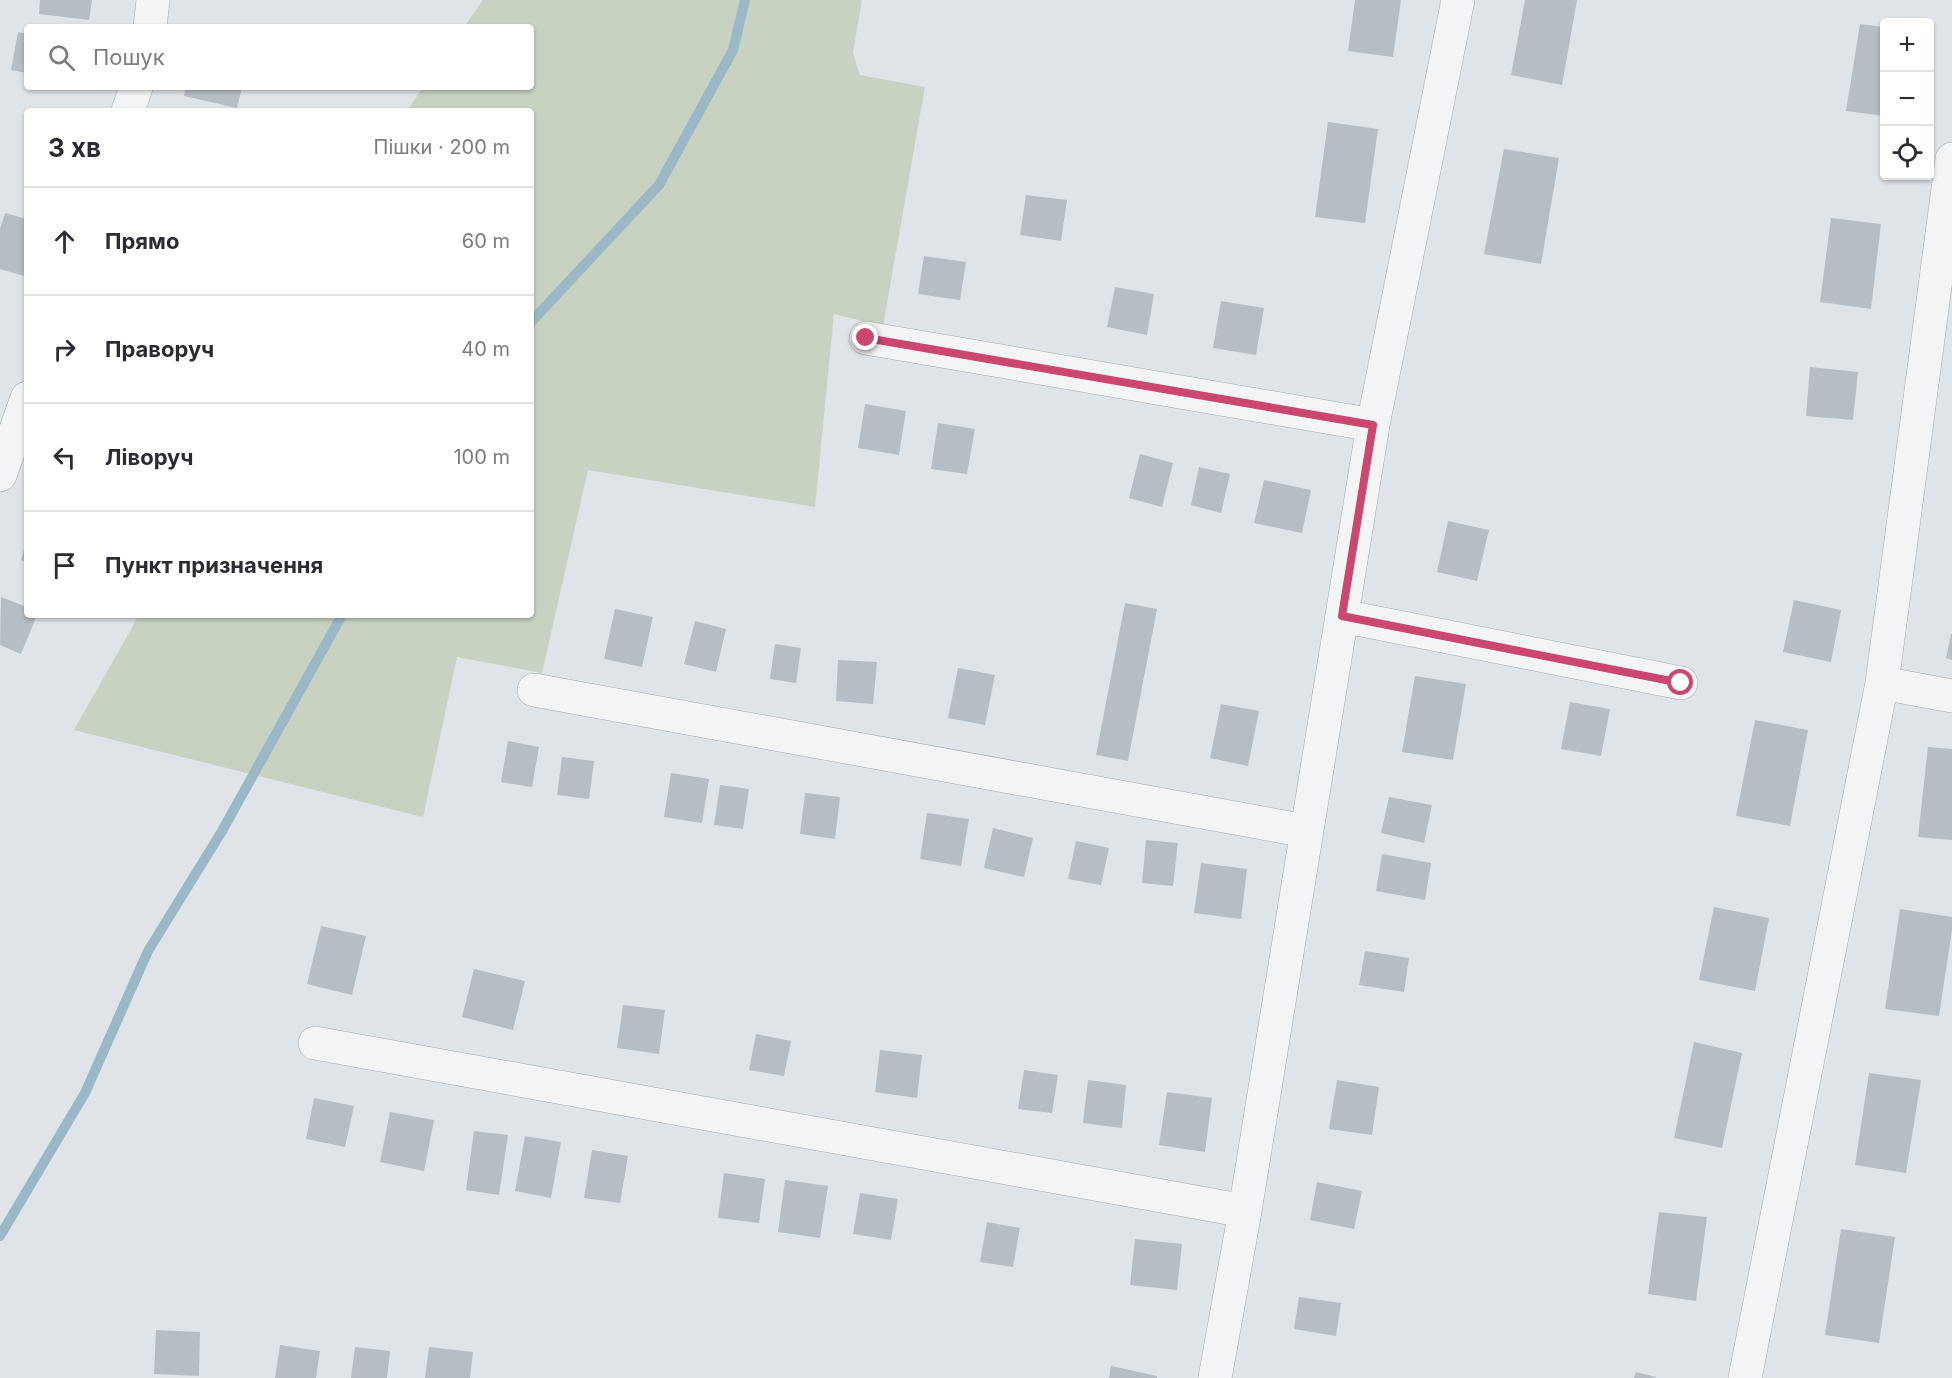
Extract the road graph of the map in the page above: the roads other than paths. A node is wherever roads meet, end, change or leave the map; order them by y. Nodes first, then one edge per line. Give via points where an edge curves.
1 (153, 0) edge
2 (1458, 0) edge
3 (150, 24) edge
4 (135, 90) edge
5 (129, 108) edge
6 (1952, 159) edge
7 (866, 338) dead end
8 (24, 407) edge
9 (1373, 425) junction
10 (0, 475) edge
11 (1342, 616) junction
12 (1681, 683) dead end
13 (1882, 683) junction
14 (534, 690) dead end
15 (1952, 696) edge
16 (1306, 831) junction
17 (315, 1043) dead end
18 (1245, 1211) junction
19 (1215, 1378) edge
20 (1745, 1378) edge

1 - 3 street
2 - 9 street
4 - 5 street
6 - 13 street
7 - 9 street
8 - 10 street
9 - 11 street
11 - 12 street
11 - 16 street
13 - 15 street
13 - 20 street
14 - 16 street
16 - 18 street
17 - 18 street
18 - 19 street

